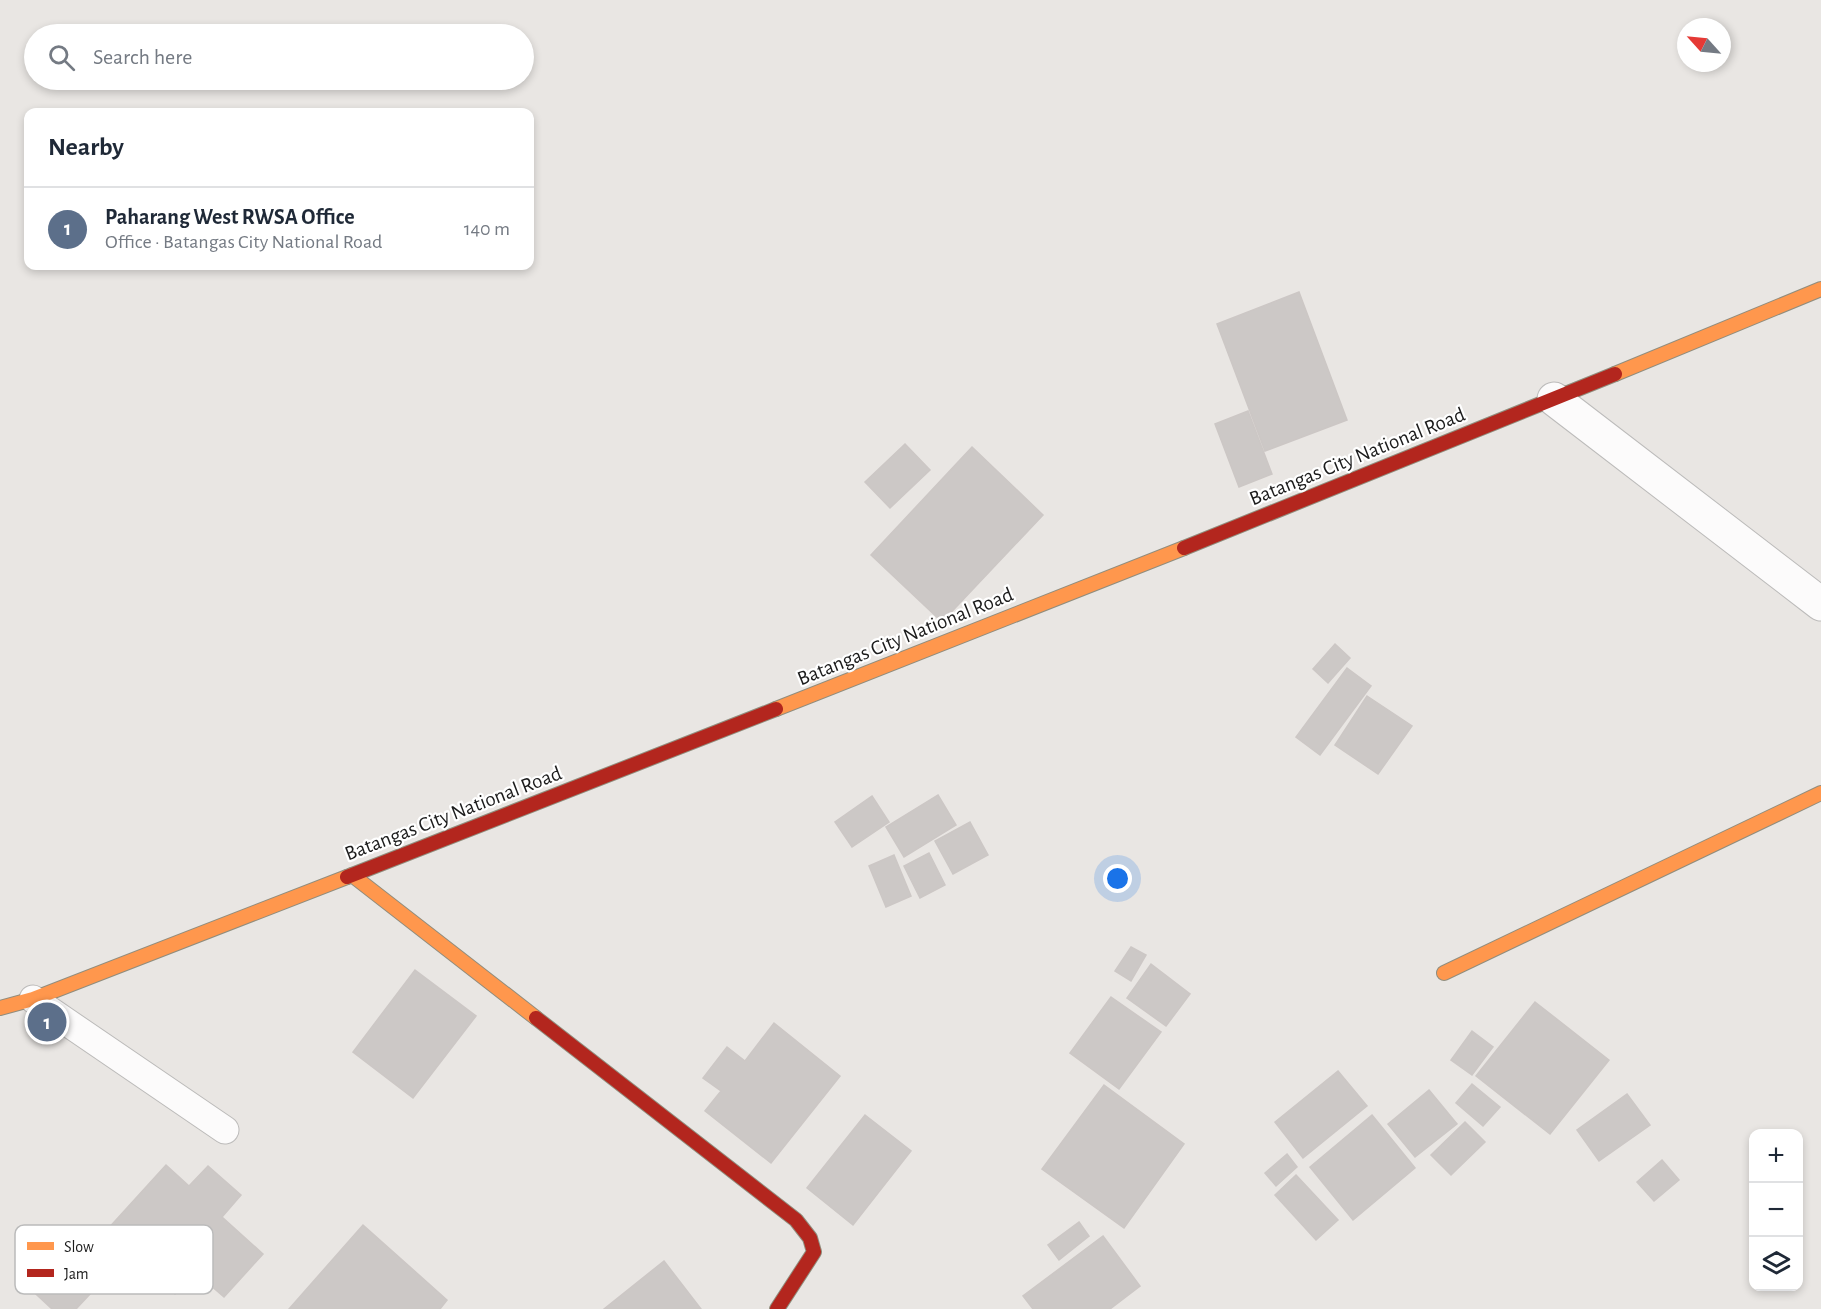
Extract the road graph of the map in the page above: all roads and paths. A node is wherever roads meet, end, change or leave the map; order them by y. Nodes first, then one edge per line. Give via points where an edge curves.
1 (1821, 290) edge
2 (1554, 399) junction
3 (1821, 604) edge
4 (1821, 793) edge
5 (352, 875) junction
6 (1444, 973) dead end
7 (33, 999) junction
8 (0, 1008) edge
9 (225, 1130) dead end
10 (777, 1309) edge

1 - 2 street, Batangas City National Road
2 - 3 street
2 - 5 street, Batangas City National Road via 767,714
4 - 6 street
5 - 7 street, Batangas City National Road
5 - 10 street via 796,1220 810,1238 814,1252
7 - 8 street, Batangas City National Road
7 - 9 lane

